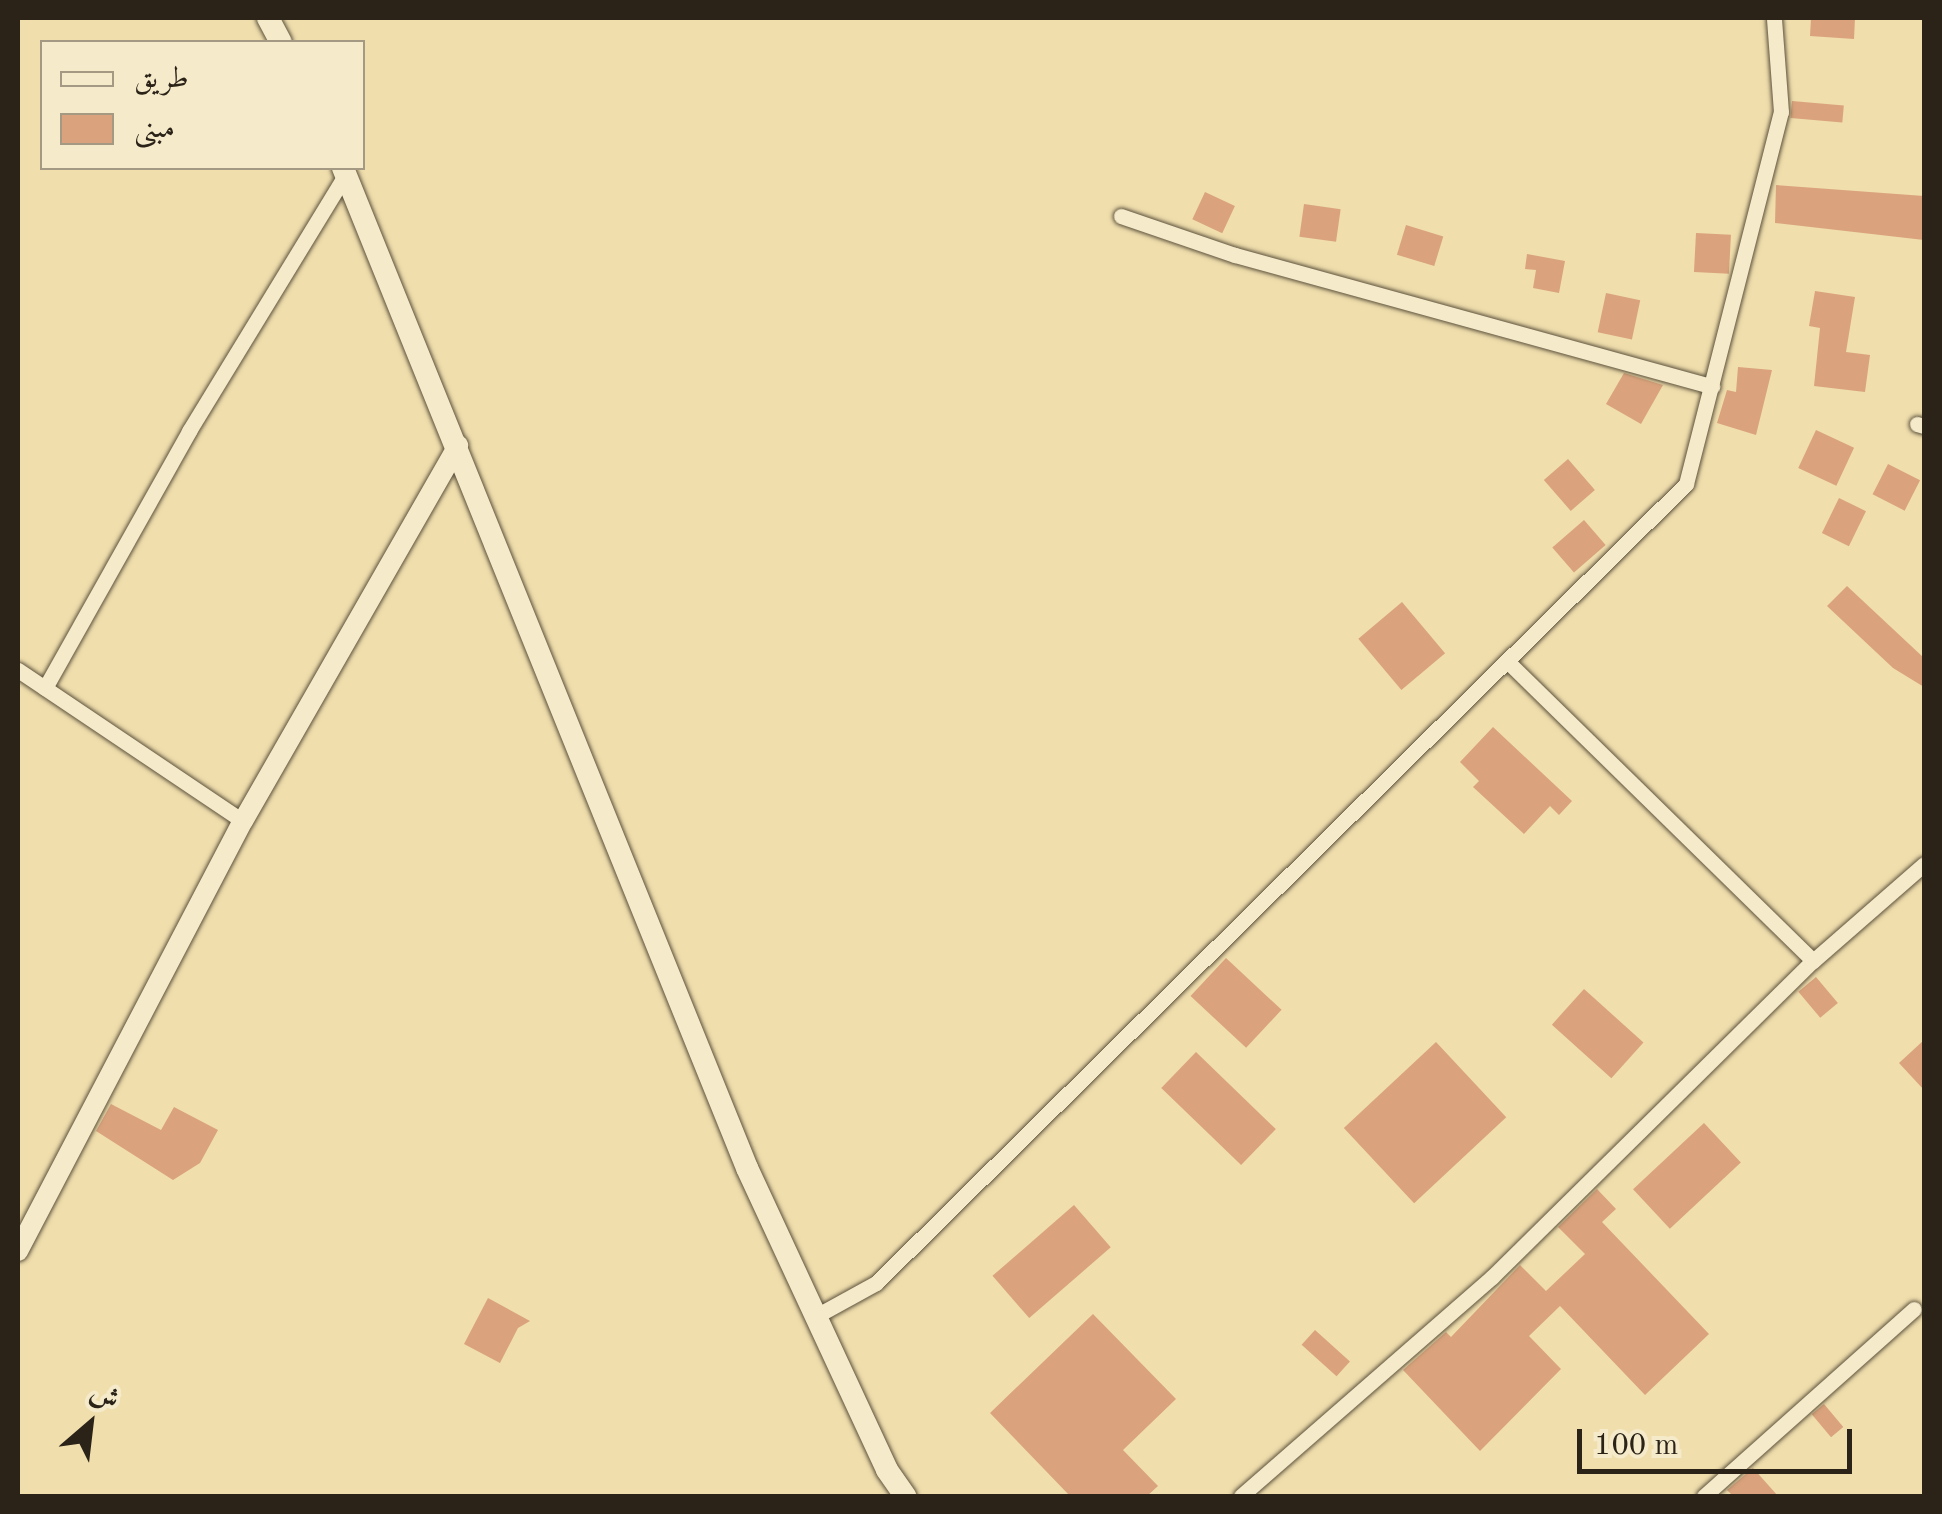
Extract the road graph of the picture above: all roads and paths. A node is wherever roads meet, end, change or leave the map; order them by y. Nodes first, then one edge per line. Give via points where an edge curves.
1 (268, 18) edge
2 (1774, 18) edge
3 (280, 40) edge
4 (344, 170) edge
5 (1121, 216) dead end
6 (1712, 386) junction
7 (458, 445) junction
8 (1508, 662) junction
9 (18, 670) edge
10 (45, 688) junction
11 (243, 821) junction
12 (1924, 864) edge
13 (1813, 961) junction
14 (18, 1251) edge
15 (1914, 1308) dead end
16 (816, 1316) junction
17 (905, 1496) edge
18 (1241, 1496) edge
19 (1704, 1496) edge

1 - 3 main road
2 - 6 street via 1782,112
4 - 7 main road
4 - 10 street
5 - 6 street via 1254,260
6 - 8 street via 1686,484
7 - 11 street
7 - 16 main road via 747,1168
8 - 13 street
8 - 16 street via 876,1283
9 - 10 street
10 - 11 street
11 - 14 street
12 - 13 street
13 - 18 street via 1492,1276
15 - 19 street
16 - 17 main road

